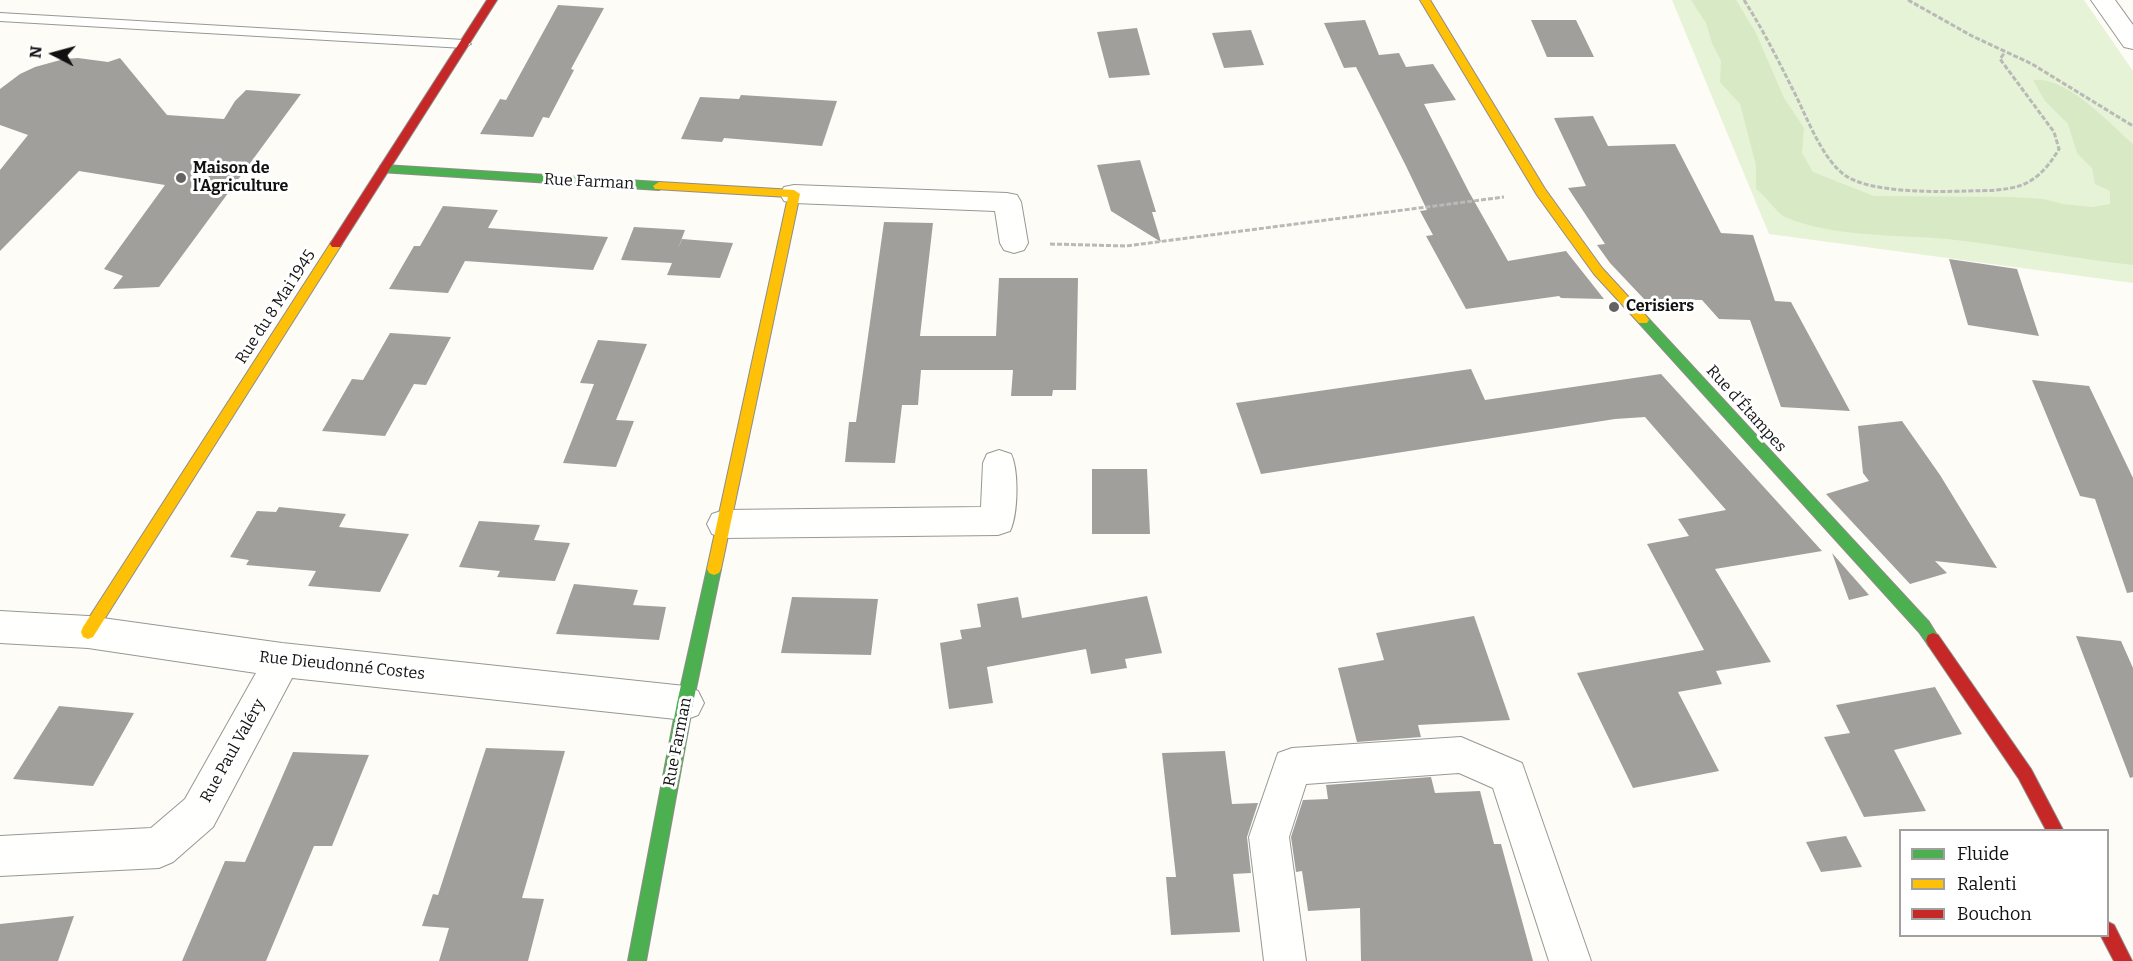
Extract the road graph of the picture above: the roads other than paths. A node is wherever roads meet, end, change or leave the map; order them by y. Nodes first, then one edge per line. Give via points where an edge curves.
1 (492, 0) edge
2 (1425, 0) edge
3 (2103, 0) edge
4 (0, 17) edge
5 (2133, 42) edge
6 (464, 44) junction
7 (384, 169) junction
8 (794, 194) junction
9 (1014, 243) road end
10 (999, 463) dead end
11 (724, 524) junction
12 (0, 627) edge
13 (88, 632) junction
14 (282, 660) junction
15 (685, 703) junction
16 (2054, 829) edge
17 (0, 856) edge
18 (2109, 933) edge
19 (637, 961) edge
20 (1285, 961) edge
21 (1570, 961) edge
22 (2123, 961) edge

1 - 6 street, Rue du 8 Mai 1945
2 - 16 street, Rue d'Étampes via 1541,192 1598,271 1924,627 2025,774
3 - 5 street
4 - 6 lane
6 - 7 street, Rue du 8 Mai 1945
7 - 8 street, Rue Farman
7 - 13 street, Rue du 8 Mai 1945
8 - 9 street, Rue Farman via 1007,202
8 - 11 street, Rue Farman
10 - 11 street via 998,521
11 - 15 street, Rue Farman
12 - 13 street, Rue Dieudonné Costes
13 - 14 street, Rue Dieudonné Costes
14 - 15 street, Rue Dieudonné Costes
14 - 17 street, Rue Paul Valéry via 199,813 159,848
15 - 19 street, Rue Farman
18 - 22 street
20 - 21 street via 1269,837 1292,766 1461,755 1508,777

